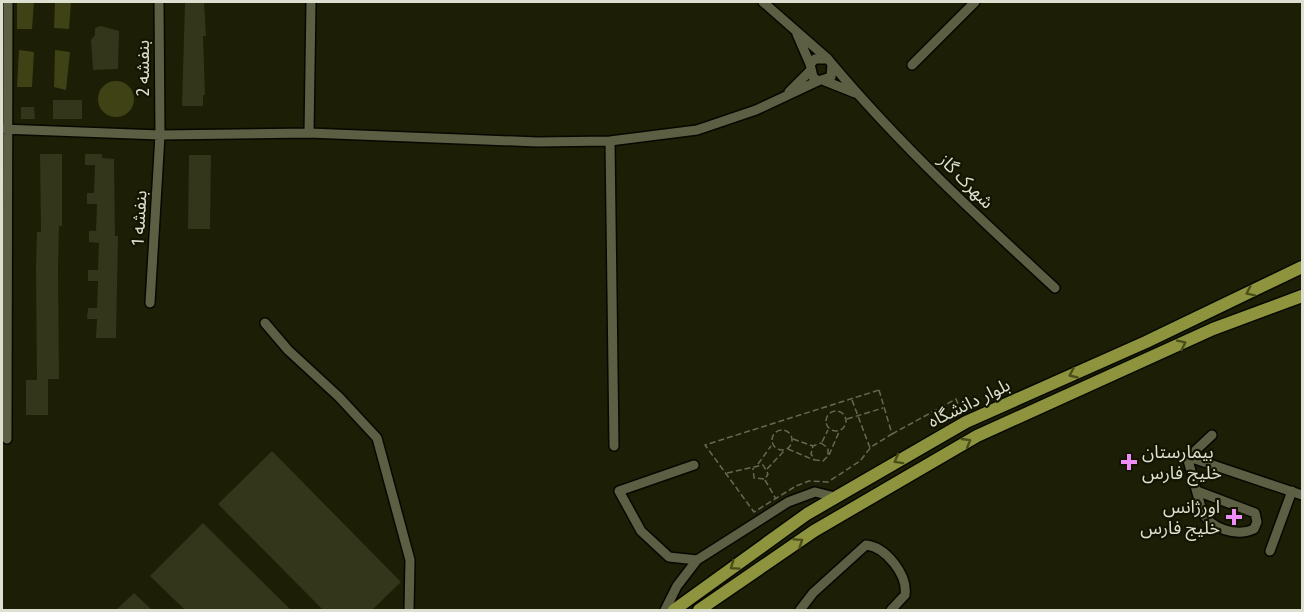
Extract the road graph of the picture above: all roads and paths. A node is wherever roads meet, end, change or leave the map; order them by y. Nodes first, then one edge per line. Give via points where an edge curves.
1 (8, 2) edge
2 (159, 2) edge
3 (311, 2) edge
4 (763, 2) edge
5 (975, 2) edge
6 (797, 34) junction
7 (830, 61) junction
8 (912, 65) dead end
9 (810, 68) junction
10 (822, 81) junction
11 (857, 94) junction
12 (786, 96) junction
13 (4, 129) edge
14 (309, 133) junction
15 (160, 135) junction
16 (610, 141) junction
17 (1302, 267) edge
18 (1055, 288) dead end
19 (1302, 296) edge
20 (150, 303) dead end
21 (265, 323) dead end
22 (1146, 342) junction
23 (1151, 359) junction
24 (852, 399) junction
25 (834, 405) junction
26 (885, 408) junction
27 (834, 410) junction
28 (857, 416) junction
29 (846, 419) junction
30 (966, 422) junction
31 (773, 424) junction
32 (829, 430) junction
33 (840, 430) junction
34 (775, 432) junction
35 (892, 434) junction
36 (1212, 435) dead end
37 (793, 438) junction
38 (7, 439) dead end
39 (821, 444) junction
40 (772, 445) junction
41 (614, 446) dead end
42 (813, 446) junction
43 (870, 448) junction
44 (786, 449) junction
45 (828, 456) junction
46 (1194, 457) junction
47 (815, 460) junction
48 (694, 465) dead end
49 (758, 465) junction
50 (753, 468) junction
51 (767, 469) junction
52 (726, 473) junction
53 (765, 479) junction
54 (1292, 491) junction
55 (1197, 492) junction
56 (1302, 495) edge
57 (835, 497) junction
58 (778, 503) junction
59 (1270, 551) dead end
60 (697, 560) junction
61 (409, 610) edge
62 (665, 610) edge
63 (674, 610) edge
64 (699, 610) edge
65 (800, 610) edge
66 (891, 610) edge

1 - 13 street
2 - 15 street, بنفشه 2
3 - 14 street
4 - 6 street, شهرک گاز
5 - 8 street
6 - 7 street, شهرک گاز
6 - 9 street
7 - 9 street via 815,59
7 - 10 street via 831,77
7 - 11 street, شهرک گاز
9 - 10 street
9 - 12 street
10 - 11 street
10 - 12 street
11 - 18 street, شهرک گاز via 968,208
12 - 16 street via 697,130
13 - 15 street
13 - 38 street
14 - 15 street
14 - 16 street via 526,142
15 - 20 street, بنفشه 1
16 - 41 street
17 -> 22 main road, بلوار دانشگاه
23 -> 19 main road, بلوار دانشگاه via 1213,329
21 - 61 street via 377,438 410,560
22 - 23 main road
22 -> 30 main road, بلوار دانشگاه
64 -> 23 main road, بلوار دانشگاه via 814,531 977,436
24 - 25 path
24 - 26 path via 879,390
24 - 28 path
25 - 27 path
25 - 31 path
26 - 28 path
26 - 35 path
27 - 29 path via 842,412
27 - 32 path via 827,414
28 - 29 path
28 - 43 path
29 - 33 path
30 - 35 path via 956,399
30 -> 57 main road, بلوار دانشگاه
31 - 34 path
31 - 52 path via 705,445
32 - 33 path
32 - 39 path
33 - 45 path
34 - 37 path via 782,429
34 - 40 path
35 - 43 path
36 - 46 street
37 - 42 path
37 - 44 path
39 - 42 path
39 - 45 path via 828,448
40 - 44 path via 778,450
40 - 49 path
42 - 47 path via 811,454
43 - 58 path via 860,461 828,482 809,482
44 - 47 path
44 - 51 path
45 - 47 path via 823,461
46 - 54 street
46 - 55 street via 1188,460
48 - 60 street via 619,491 641,531 669,557
49 - 50 path
49 - 51 path
50 - 52 path
50 - 53 path via 754,478
51 - 53 path
52 - 58 path via 754,512
53 - 58 path
54 - 56 street
54 - 59 street
55 - 55 street via 1210,523 1242,533 1254,529 1257,517 1250,509
57 - 58 street via 815,492
57 -> 63 main road, بلوار دانشگاه
58 - 60 street
60 - 62 street via 676,586
65 - 66 street via 866,545 886,553 904,583 905,595

